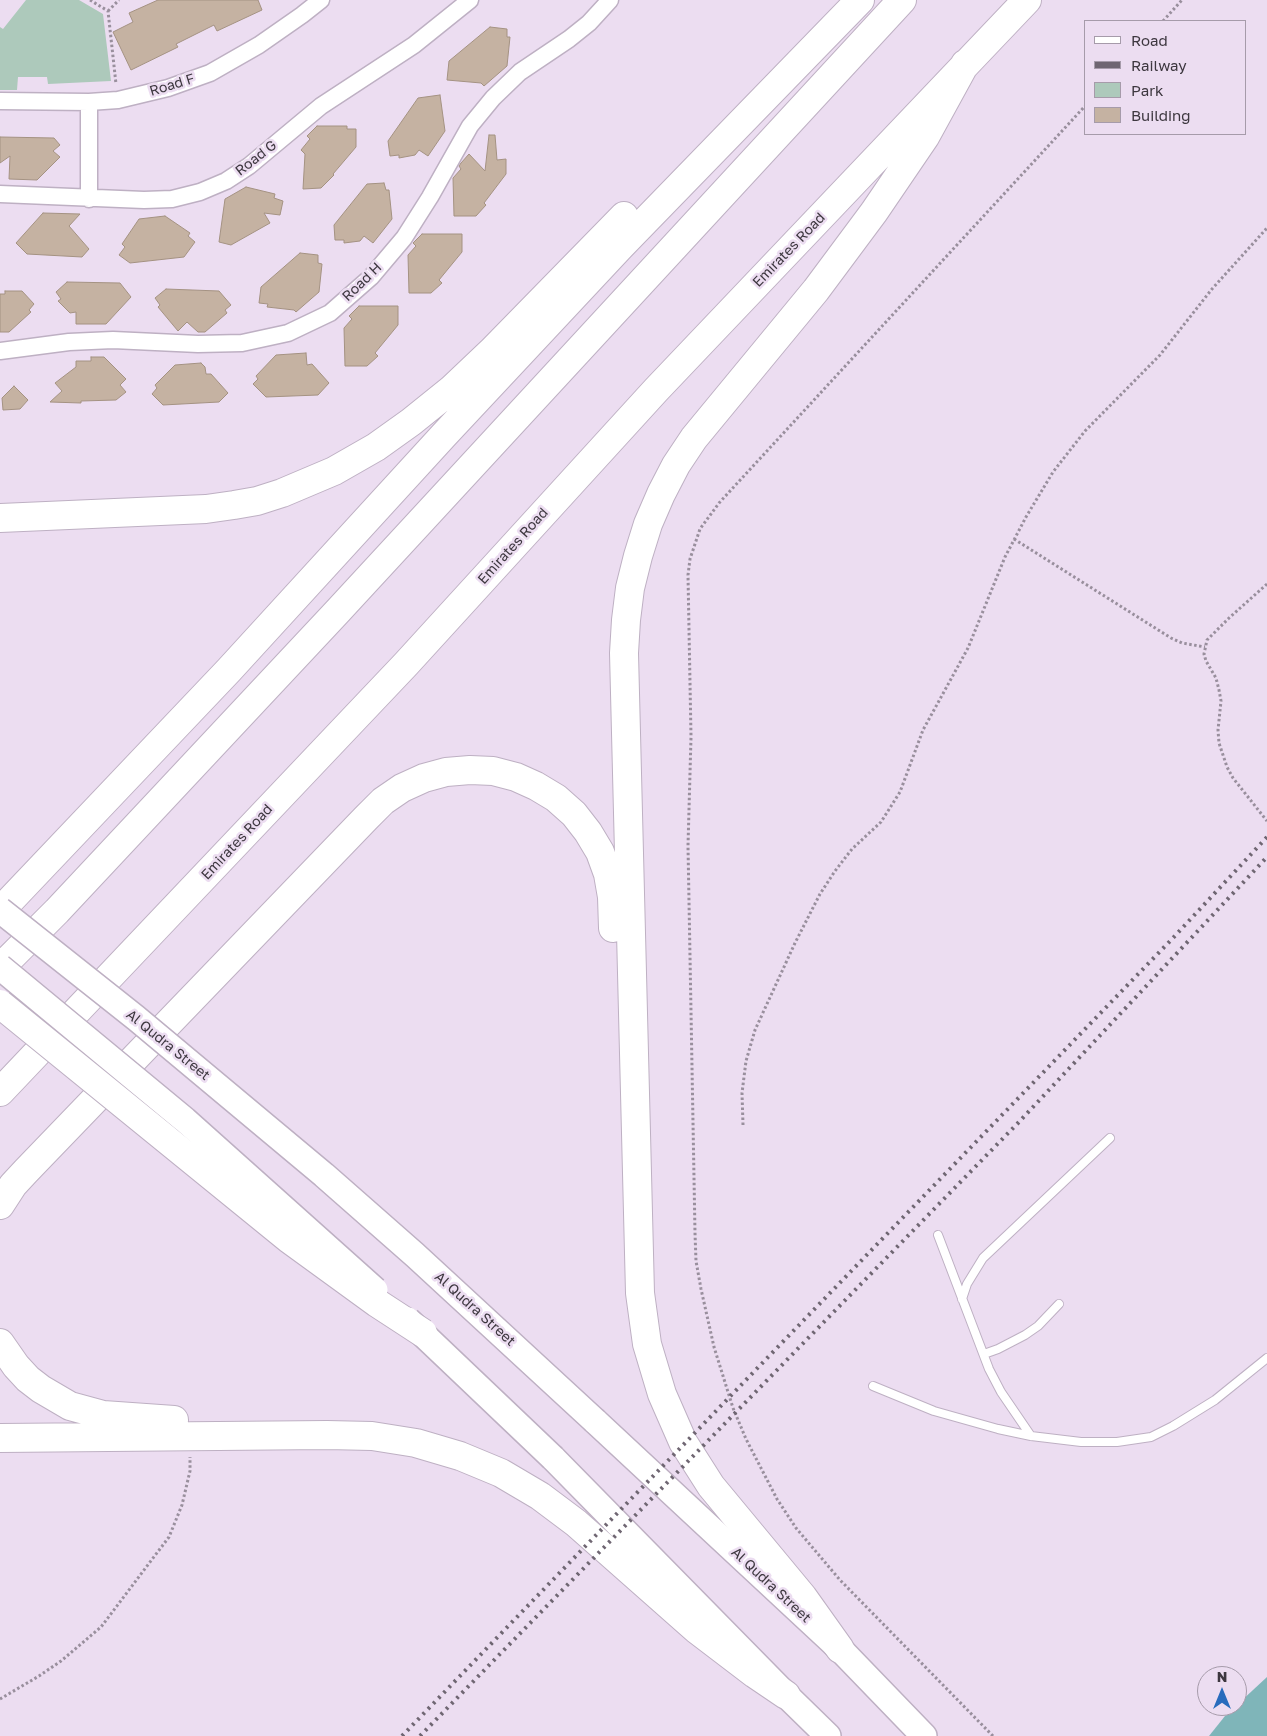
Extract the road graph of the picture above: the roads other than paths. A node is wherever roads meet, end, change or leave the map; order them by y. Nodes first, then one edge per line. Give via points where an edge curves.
1 (322, 0) edge
2 (470, 0) edge
3 (610, 0) edge
4 (834, 0) edge
5 (860, 0) edge
6 (902, 0) edge
7 (1027, 0) edge
8 (965, 64) junction
9 (0, 101) edge
10 (89, 102) junction
11 (0, 194) edge
12 (89, 199) junction
13 (0, 351) edge
14 (0, 518) edge
15 (229, 670) junction
16 (0, 888) edge
17 (0, 911) edge
18 (0, 968) edge
19 (0, 1004) edge
20 (0, 1092) edge
21 (1110, 1138) dead end
22 (637, 1179) junction
23 (0, 1205) edge
24 (938, 1235) dead end
25 (962, 1299) junction
26 (1059, 1304) dead end
27 (423, 1333) junction
28 (0, 1343) edge
29 (984, 1354) junction
30 (1267, 1358) edge
31 (873, 1386) dead end
32 (293, 1435) junction
33 (1031, 1436) junction
34 (0, 1438) edge
35 (840, 1649) junction
36 (786, 1695) junction
37 (828, 1736) edge
38 (924, 1736) edge

1 - 10 street, Road F via 258,45 210,73 168,88 118,100
2 - 12 street, Road G via 414,45 321,106 250,166 226,181 172,199
3 - 13 street, Road H via 589,23 520,72 493,98 470,126 404,238 371,277 330,313 288,333 242,343 113,340
4 - 14 highway via 491,352 446,394 376,447 310,482 257,501 206,509
5 - 15 highway via 620,247
6 - 18 highway via 337,612
7 - 8 highway, Emirates Road
8 - 20 highway, Emirates Road via 656,390 406,664
8 - 22 highway via 925,137 874,212 816,290 694,438 661,494 638,556 630,588 624,653
9 - 10 street, Road F
10 - 12 street
11 - 12 street, Road G
15 - 16 highway via 170,710
15 - 17 highway
17 - 35 main road, Al Qudra Street, bridge via 136,1018 429,1268
18 - 27 main road, bridge via 185,1120
19 - 27 highway, bridge via 289,1238
21 - 25 lane via 983,1258
22 - 23 highway via 624,1148 618,1119 612,898 600,852 574,814 556,798 516,777 470,770 424,778 383,802 26,1171
22 - 35 highway via 643,1318 654,1369 672,1418 712,1486 783,1571
24 - 25 lane
25 - 29 lane
26 - 29 lane via 1026,1335
27 - 36 main road, bridge via 553,1458
28 - 32 highway via 16,1366 41,1389 86,1411 103,1415 235,1424
29 - 33 lane via 1001,1392
30 - 33 lane via 1215,1400 1151,1437 1099,1443
31 - 33 lane via 942,1414
32 - 34 highway
32 - 36 highway via 372,1436 416,1443 501,1473 576,1523 696,1629
35 - 38 main road, Al Qudra Street
36 - 37 main road

